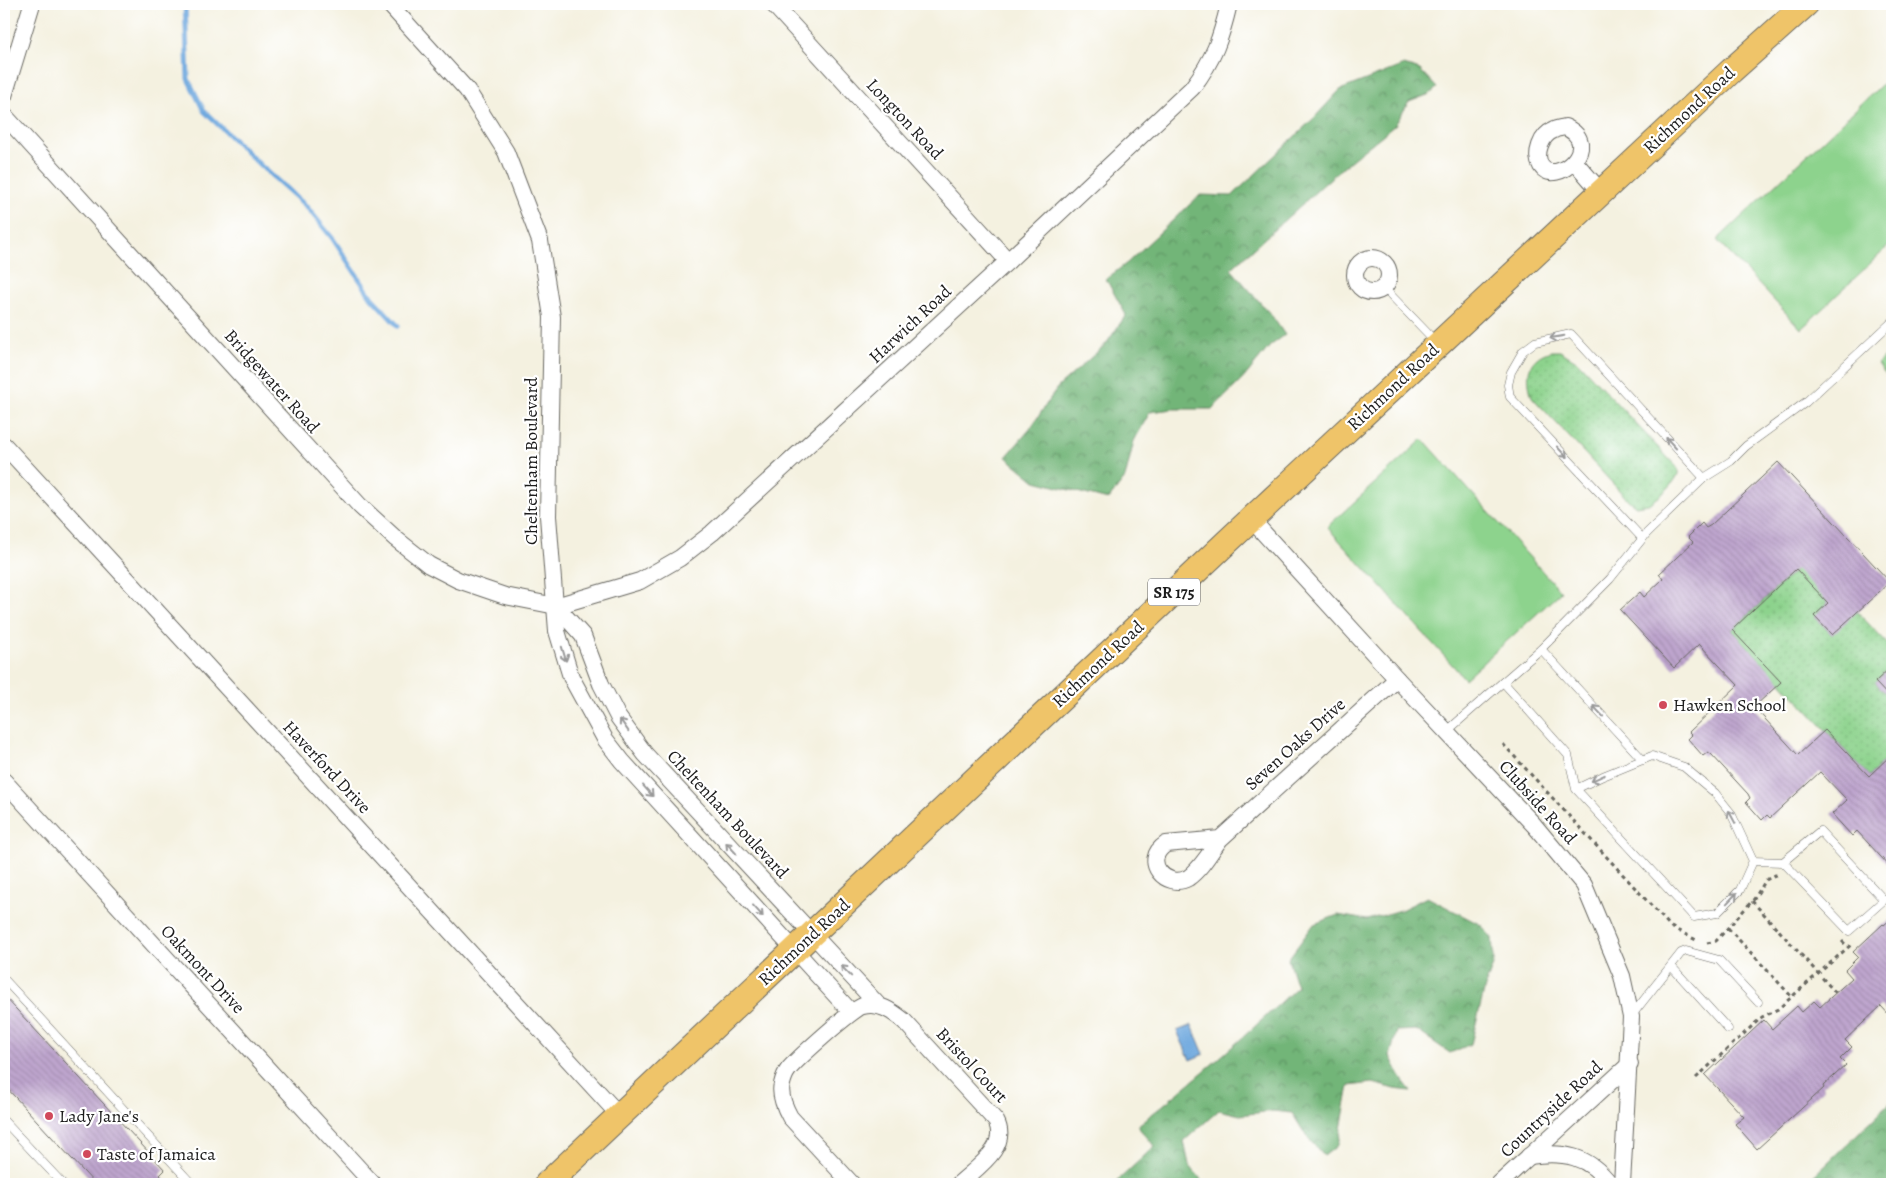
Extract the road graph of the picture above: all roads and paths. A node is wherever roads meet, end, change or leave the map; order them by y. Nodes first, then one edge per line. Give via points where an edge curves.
1 (32, 4) edge
2 (389, 4) edge
3 (773, 4) edge
4 (1229, 4) edge
5 (1806, 4) edge
6 (4, 96) edge
7 (4, 115) edge
8 (1574, 161) dead end
9 (1601, 192) junction
10 (1008, 261) junction
11 (1384, 288) dead end
12 (1892, 322) edge
13 (1438, 344) junction
14 (4, 445) edge
15 (1704, 478) junction
16 (1251, 519) junction
17 (1642, 538) junction
18 (556, 606) junction
19 (1541, 649) junction
20 (1397, 679) junction
21 (1503, 682) junction
22 (1446, 732) junction
23 (1503, 744) dead end
24 (1643, 760) junction
25 (4, 781) edge
26 (1576, 789) junction
27 (1220, 839) dead end
28 (1753, 861) junction
29 (1784, 862) junction
30 (1782, 877) dead end
31 (1752, 901) junction
32 (1728, 928) junction
33 (1841, 940) dead end
34 (1854, 941) dead end
35 (803, 943) junction
36 (1848, 947) junction
37 (1671, 966) junction
38 (1818, 974) junction
39 (4, 979) edge
40 (1836, 993) dead end
41 (1792, 997) junction
42 (1758, 1002) dead end
43 (880, 1006) junction
44 (851, 1012) junction
45 (1631, 1017) junction
46 (1728, 1030) dead end
47 (1630, 1064) junction
48 (1696, 1078) dead end
49 (620, 1116) junction
50 (4, 1121) edge
51 (1529, 1156) junction
52 (63, 1184) edge
53 (192, 1184) edge
54 (373, 1184) edge
55 (547, 1184) edge
56 (852, 1184) edge
57 (959, 1184) edge
58 (1499, 1184) edge
59 (1610, 1184) edge
60 (1622, 1184) edge

1 - 6 street
2 - 18 street, Cheltenham Boulevard via 467,90 506,152 540,241 552,317 548,516
3 - 10 street, Longton Road
4 - 10 street, Harwich Road via 1215,53 1192,88
5 - 9 main road, Richmond Road / SR 175
7 - 18 street, Bridgewater Road via 360,506 396,539 429,565 458,580 505,596
8 - 9 street
9 - 13 main road, Richmond Road / SR 175
10 - 18 street, Harwich Road via 712,533 680,558 640,581
11 - 13 lane
12 - 15 lane via 1806,402
13 - 16 main road, Richmond Road / SR 175
14 - 49 street, Haverford Drive
15 - 17 lane
15 -> 17 lane via 1571,334 1535,342 1524,351 1511,372 1510,397
16 - 20 street, Clubside Road
16 - 35 main road, Richmond Road / SR 175
17 - 19 lane via 1617,572
35 -> 18 street, Cheltenham Boulevard via 645,754 618,716 601,684 583,636
18 -> 35 street via 557,631 571,677 605,739 622,761
19 - 21 lane
24 -> 19 lane
20 - 22 street, Clubside Road
20 - 27 street, Seven Oaks Drive
21 - 22 lane
21 - 26 lane via 1568,755
22 - 45 street, Clubside Road via 1534,825 1584,885 1622,976
23 - 32 path via 1671,927 1709,944
24 -> 26 lane
28 -> 24 lane via 1731,813 1716,793 1684,767 1652,756
25 - 54 street, Oakmont Drive
26 -> 28 lane via 1694,917 1717,913 1740,890
28 - 29 lane
29 - 29 lane via 1849,931 1884,900 1820,831
30 - 31 path via 1774,875 1766,880
31 - 32 path
31 - 38 path
32 - 41 path
33 - 36 path
34 - 36 path
43 -> 35 street
35 - 44 street
35 - 49 main road, Richmond Road / SR 175
36 - 38 path
37 - 42 lane via 1686,951 1719,960
37 - 45 lane
37 - 46 lane
38 - 40 path
38 - 41 path
39 - 53 lane
41 - 48 path via 1762,1017
43 - 44 street via 865,1005
43 - 57 street, Bristol Court via 904,1021 999,1126 999,1141 995,1148
44 - 56 street via 788,1071 781,1086 790,1117
45 - 47 street, Clubside Road
47 - 51 street, Countryside Road
47 - 60 street, Clubside Road
49 - 55 main road, Richmond Road / SR 175
50 - 52 lane
51 - 58 street, Countryside Road
51 - 59 street via 1548,1153 1579,1158 1603,1174

